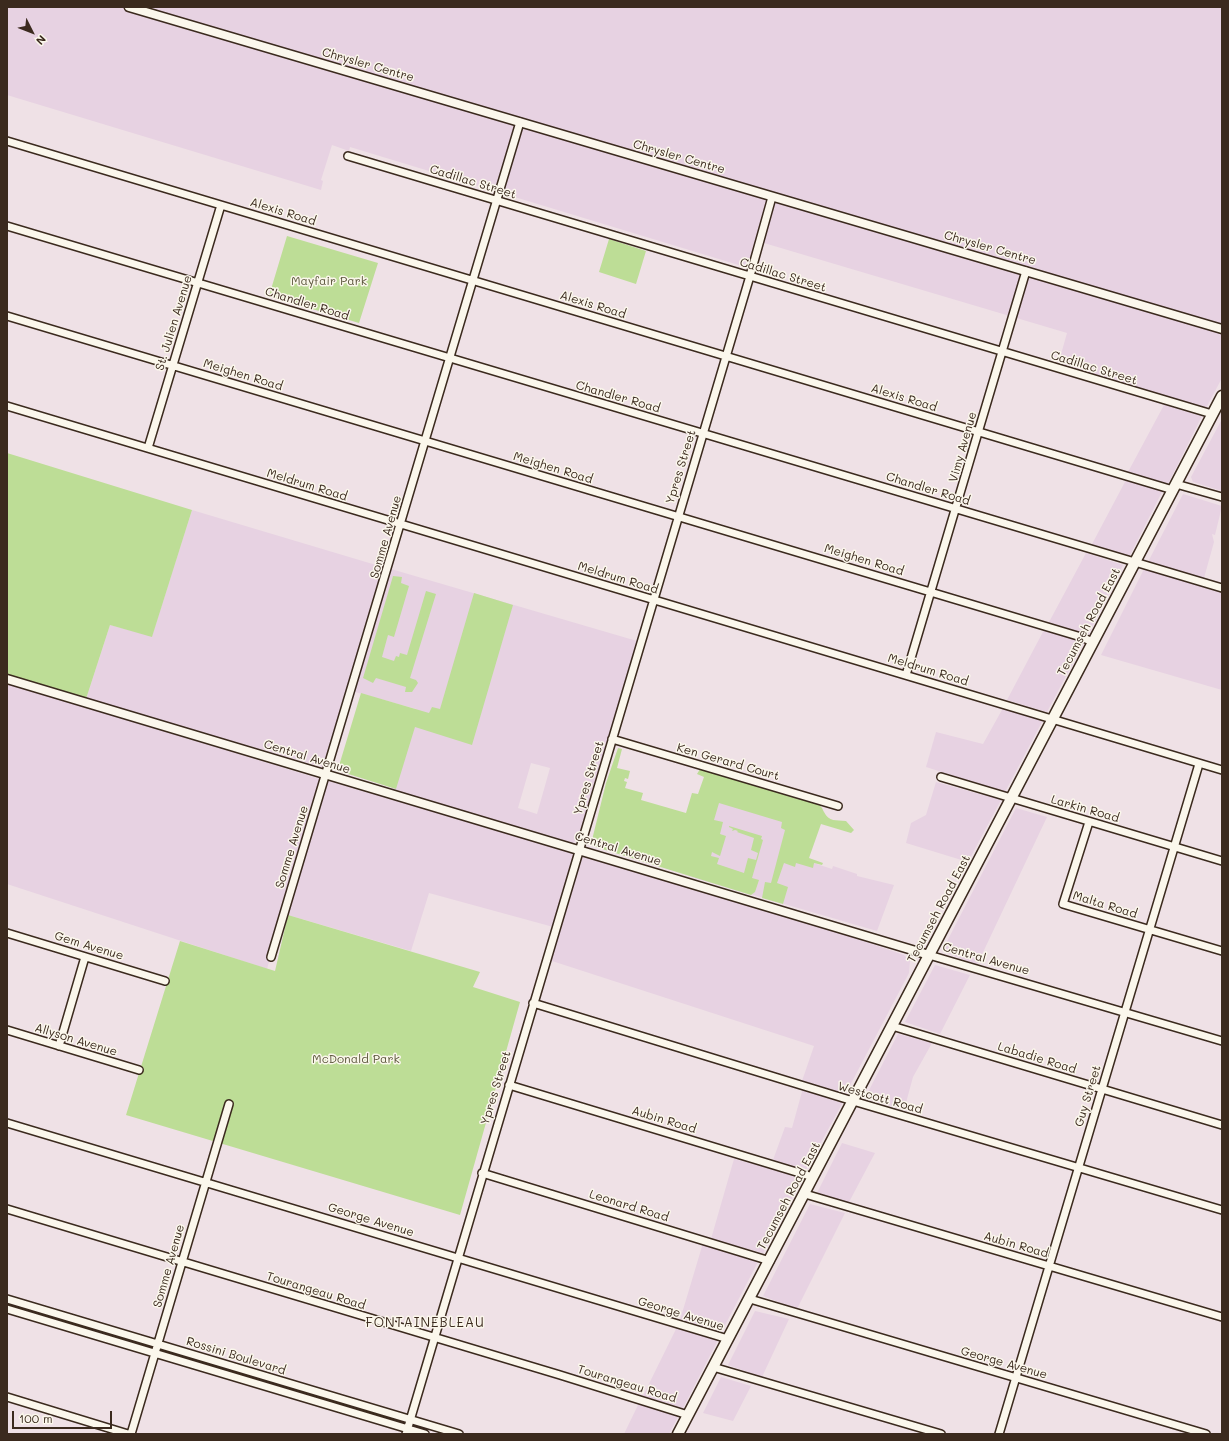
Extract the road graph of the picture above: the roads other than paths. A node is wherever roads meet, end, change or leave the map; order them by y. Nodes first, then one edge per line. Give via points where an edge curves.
1 (129, 7) edge
2 (520, 122) junction
3 (7, 141) edge
4 (348, 156) dead end
5 (772, 197) junction
6 (497, 200) junction
7 (221, 205) junction
8 (7, 226) edge
9 (1026, 272) junction
10 (750, 276) junction
11 (473, 280) junction
12 (197, 283) junction
13 (7, 316) edge
14 (1222, 329) edge
15 (1002, 352) junction
16 (726, 356) junction
17 (450, 359) junction
18 (172, 365) junction
19 (1222, 396) edge
20 (7, 406) edge
21 (1217, 411) edge
22 (979, 431) junction
23 (703, 434) junction
24 (425, 441) junction
25 (148, 448) junction
26 (1175, 487) junction
27 (1222, 497) edge
28 (956, 509) junction
29 (678, 516) junction
30 (401, 525) junction
31 (1134, 562) junction
32 (1222, 588) edge
33 (931, 592) junction
34 (653, 600) junction
35 (1093, 642) junction
36 (906, 675) junction
37 (7, 679) edge
38 (1052, 719) junction
39 (612, 739) junction
40 (1199, 764) junction
41 (1222, 770) edge
42 (326, 775) junction
43 (941, 777) dead end
44 (1011, 799) junction
45 (838, 806) dead end
46 (1089, 822) junction
47 (1174, 847) junction
48 (579, 850) junction
49 (1222, 861) edge
50 (1149, 929) junction
51 (7, 933) edge
52 (1222, 951) edge
53 (930, 955) junction
54 (85, 957) junction
55 (271, 957) dead end
56 (165, 981) dead end
57 (533, 1003) junction
58 (1125, 1012) junction
59 (892, 1026) junction
60 (7, 1030) edge
61 (1222, 1042) edge
62 (59, 1046) junction
63 (139, 1070) dead end
64 (509, 1084) junction
65 (1102, 1089) junction
66 (853, 1102) junction
67 (229, 1104) dead end
68 (7, 1123) edge
69 (1222, 1125) edge
70 (1078, 1168) junction
71 (482, 1173) junction
72 (813, 1177) junction
73 (205, 1182) junction
74 (805, 1194) junction
75 (7, 1210) edge
76 (1222, 1210) edge
77 (458, 1258) junction
78 (770, 1261) junction
79 (182, 1262) junction
80 (1049, 1266) junction
81 (7, 1299) edge
82 (750, 1299) junction
83 (7, 1309) edge
84 (1222, 1317) edge
85 (434, 1337) junction
86 (728, 1339) junction
87 (158, 1344) junction
88 (155, 1353) junction
89 (713, 1367) junction
90 (1016, 1378) junction
91 (7, 1398) edge
92 (688, 1415) junction
93 (410, 1419) junction
94 (406, 1431) edge
95 (128, 1434) edge
96 (131, 1434) edge
97 (425, 1434) edge
98 (459, 1434) edge
99 (678, 1434) edge
100 (941, 1434) edge
101 (999, 1434) edge
102 (1206, 1434) edge

1 - 2 street, Chrysler Centre
2 - 5 street, Chrysler Centre
2 - 6 street, Somme Avenue
3 - 7 street, Alexis Road
4 - 6 street, Cadillac Street
5 - 9 street, Chrysler Centre
5 - 10 street, Ypres Street
6 - 10 street, Cadillac Street
6 - 11 street, Somme Avenue
7 - 11 street, Alexis Road
7 - 12 street, St. Julien Avenue
8 - 12 street, Chandler Road
9 - 14 street, Chrysler Centre
9 - 15 street, Vimy Avenue
10 - 15 street, Cadillac Street
10 - 16 street, Ypres Street
11 - 16 street, Alexis Road
11 - 17 street, Somme Avenue
12 - 17 street, Chandler Road
12 - 18 street, St. Julien Avenue
13 - 18 street, Meighen Road
15 - 21 street, Cadillac Street
15 - 22 street, Vimy Avenue
16 - 22 street, Alexis Road
16 - 23 street, Ypres Street
17 - 23 street, Chandler Road
17 - 24 street, Somme Avenue
18 - 24 street, Meighen Road
18 - 25 street, St. Julien Avenue
19 - 21 main road, Tecumseh Road East
20 - 25 street, Meldrum Road
21 - 26 main road, Tecumseh Road East
22 - 26 street, Alexis Road
22 - 28 street, Vimy Avenue
23 - 28 street, Chandler Road
23 - 29 street, Ypres Street
24 - 29 street, Meighen Road
24 - 30 street, Somme Avenue
25 - 30 street, Meldrum Road
26 - 27 street, Alexis Road
26 - 31 main road, Tecumseh Road East
28 - 31 street, Chandler Road
28 - 33 street, Vimy Avenue
29 - 33 street, Meighen Road
29 - 34 street, Ypres Street
30 - 34 street, Meldrum Road
30 - 42 street, Somme Avenue
31 - 32 street, Chandler Road
31 - 35 main road, Tecumseh Road East
33 - 35 street, Meighen Road
33 - 36 street, Vimy Avenue
34 - 36 street, Meldrum Road
34 - 39 street, Ypres Street
35 - 38 main road, Tecumseh Road East
36 - 38 street, Meldrum Road
37 - 42 street, Central Avenue
38 - 40 street, Meldrum Road
38 - 44 main road, Tecumseh Road East
39 - 45 street, Ken Gerard Court
39 - 48 street, Ypres Street
40 - 41 street, Meldrum Road
40 - 47 street, Guy Street
42 - 48 street, Central Avenue
42 - 55 street, Somme Avenue
43 - 44 street, Larkin Road
44 - 46 street, Larkin Road
44 - 53 main road, Tecumseh Road East
46 - 47 street, Larkin Road
46 - 50 street, Malta Road via 1063,904
47 - 49 street, Larkin Road
47 - 50 street, Guy Street
48 - 53 street, Central Avenue
48 - 57 street, Ypres Street
50 - 52 street, Malta Road
50 - 58 street, Guy Street
51 - 54 street, Gem Avenue
53 - 58 street, Central Avenue
53 - 59 main road, Tecumseh Road East
54 - 56 street, Gem Avenue
54 - 62 street
57 - 64 street, Ypres Street
57 - 66 street, Westcott Road
58 - 61 street, Central Avenue
58 - 65 street, Guy Street
59 - 65 street, Labadie Road
59 - 66 main road, Tecumseh Road East
60 - 62 street, Allyson Avenue
62 - 63 street, Allyson Avenue
64 - 71 street, Ypres Street
64 - 72 street, Aubin Road
65 - 69 street, Labadie Road
65 - 70 street, Guy Street
66 - 70 street, Westcott Road
66 - 72 main road, Tecumseh Road East
67 - 73 street, Somme Avenue
68 - 73 street, George Avenue
70 - 76 street, Westcott Road
70 - 80 street, Guy Street
71 - 77 street, Ypres Street
71 - 78 street, Leonard Road
72 - 74 main road, Tecumseh Road East
73 - 77 street, George Avenue
73 - 79 street, Somme Avenue
74 - 78 main road, Tecumseh Road East
74 - 80 street, Aubin Road
75 - 79 street, Tourangeau Road
77 - 85 street, Ypres Street
77 - 86 street, George Avenue
78 - 82 main road, Tecumseh Road East
79 - 85 street, Tourangeau Road
79 - 87 street, Somme Avenue
80 - 84 street, Aubin Road
80 - 90 street, Guy Street
81 - 87 street, Rossini Boulevard
82 - 86 main road, Tecumseh Road East
82 - 90 street, George Avenue
83 - 88 street, Rossini Boulevard
85 - 92 street, Tourangeau Road
85 - 93 street, Ypres Street
86 - 89 main road, Tecumseh Road East
87 - 88 street, Somme Avenue
87 - 93 street, Rossini Boulevard
88 - 94 street, Rossini Boulevard
88 - 96 street, Somme Avenue
89 - 92 main road, Tecumseh Road East
89 - 100 street
90 - 101 street, Guy Street
90 - 102 street, George Avenue
91 - 95 street
92 - 99 main road, Tecumseh Road East
93 - 94 street, Ypres Street
93 - 98 street, Rossini Boulevard
94 - 97 street, Rossini Boulevard

